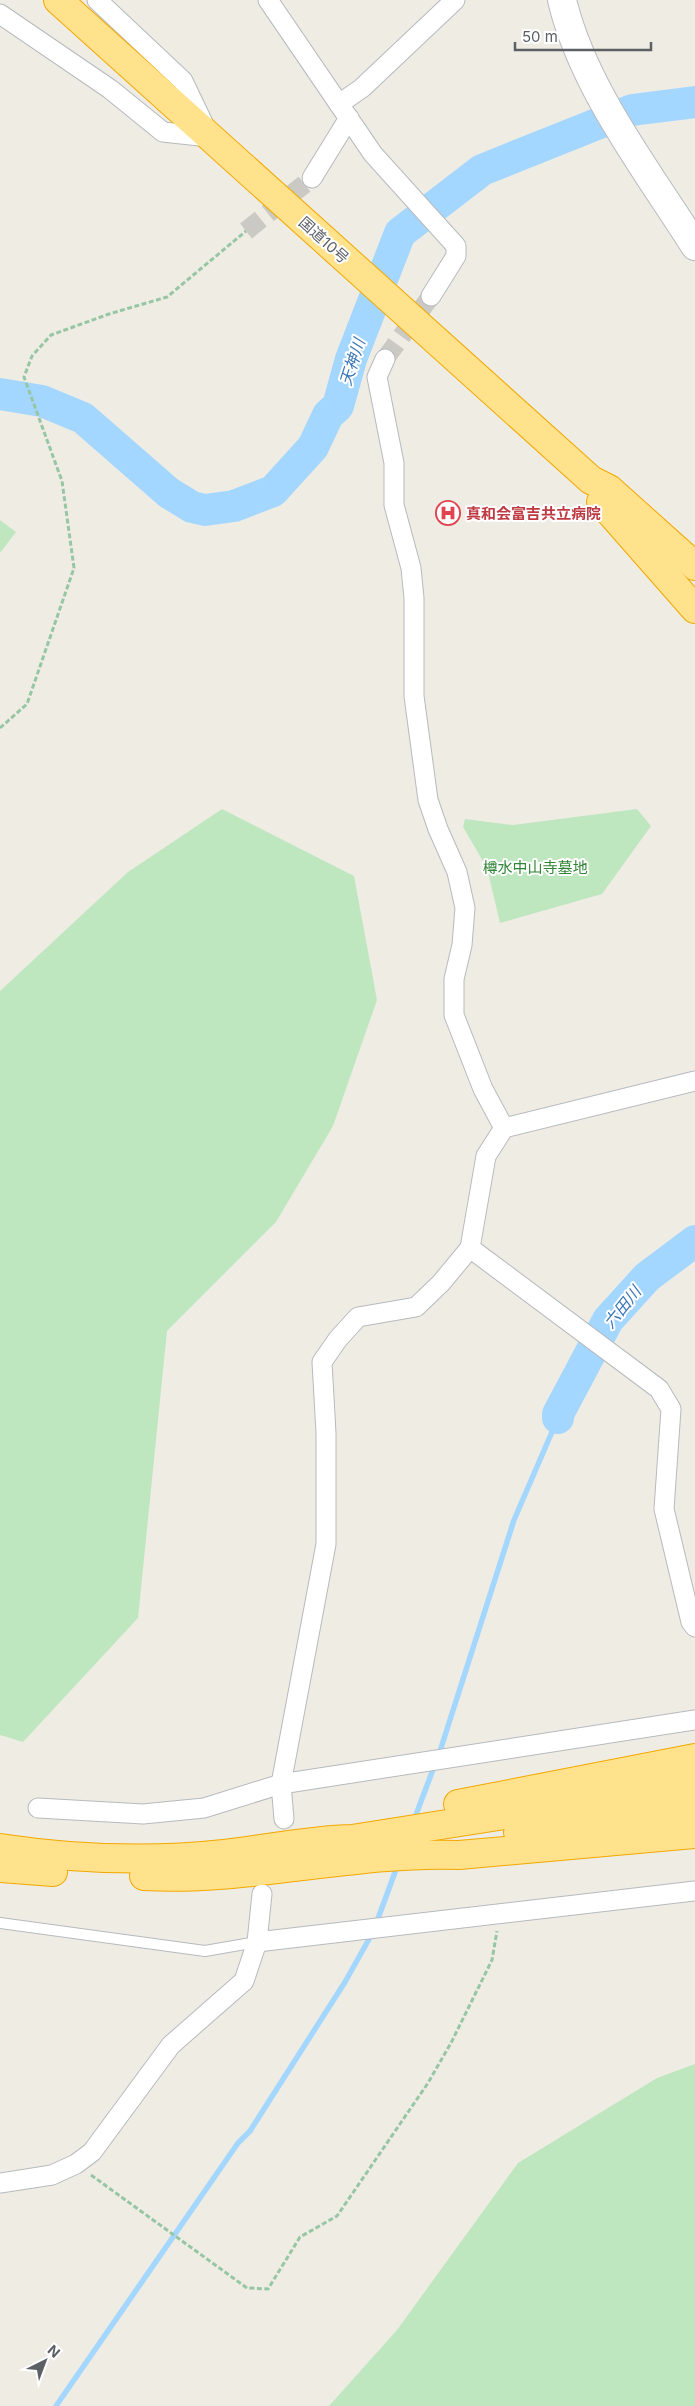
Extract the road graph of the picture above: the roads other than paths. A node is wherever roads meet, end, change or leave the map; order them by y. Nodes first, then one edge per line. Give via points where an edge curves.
1 (58, 0) edge
2 (97, 0) edge
3 (268, 0) edge
4 (455, 0) edge
5 (562, 0) edge
6 (0, 14) edge
7 (344, 111) junction
8 (209, 137) junction
9 (312, 178) tunnel mouth
10 (695, 246) edge
11 (430, 296) tunnel mouth
12 (385, 359) tunnel mouth
13 (591, 480) junction
14 (695, 566) edge
15 (695, 609) edge
16 (695, 1081) edge
17 (504, 1128) junction
18 (470, 1248) junction
19 (695, 1627) edge
20 (695, 1720) edge
21 (695, 1758) edge
22 (281, 1784) junction
23 (695, 1785) edge
24 (38, 1808) dead end
25 (695, 1808) edge
26 (284, 1818) dead end
27 (695, 1834) edge
28 (319, 1840) junction
29 (0, 1848) edge
30 (422, 1853) junction
31 (0, 1868) edge
32 (695, 1891) edge
33 (262, 1894) dead end
34 (0, 1923) edge
35 (257, 1942) junction
36 (0, 2183) edge

1 - 8 highway, 国道10号
2 - 8 street via 184,81
3 - 7 street
4 - 7 street via 362,88
5 - 10 street via 568,24 615,125
6 - 8 street via 110,89 163,132
7 - 9 street
7 - 11 street via 373,154 456,246 456,256
8 - 13 highway, 国道10号
12 - 17 street via 377,377 394,463 394,505 411,568 414,696 427,790 438,829 457,872 465,908 462,944 454,979 454,1015 483,1089
13 - 14 highway via 609,489
13 - 15 highway via 598,499
16 - 17 street
17 - 18 street via 486,1156
18 - 19 street via 659,1389 671,1409 664,1509 691,1622
18 - 22 street via 416,1307 358,1318 322,1362 326,1544
20 - 22 street
21 - 28 highway via 350,1825
22 - 24 street via 204,1808 143,1814
22 - 26 street
23 - 28 highway via 352,1839
25 - 30 highway via 456,1840
27 - 30 highway via 459,1855
28 - 29 highway via 223,1854 150,1860
30 - 31 highway via 230,1874 160,1877
32 - 35 street
33 - 35 street
34 - 35 lane via 206,1951
35 - 36 street via 244,1981 172,2045 92,2152 52,2175

